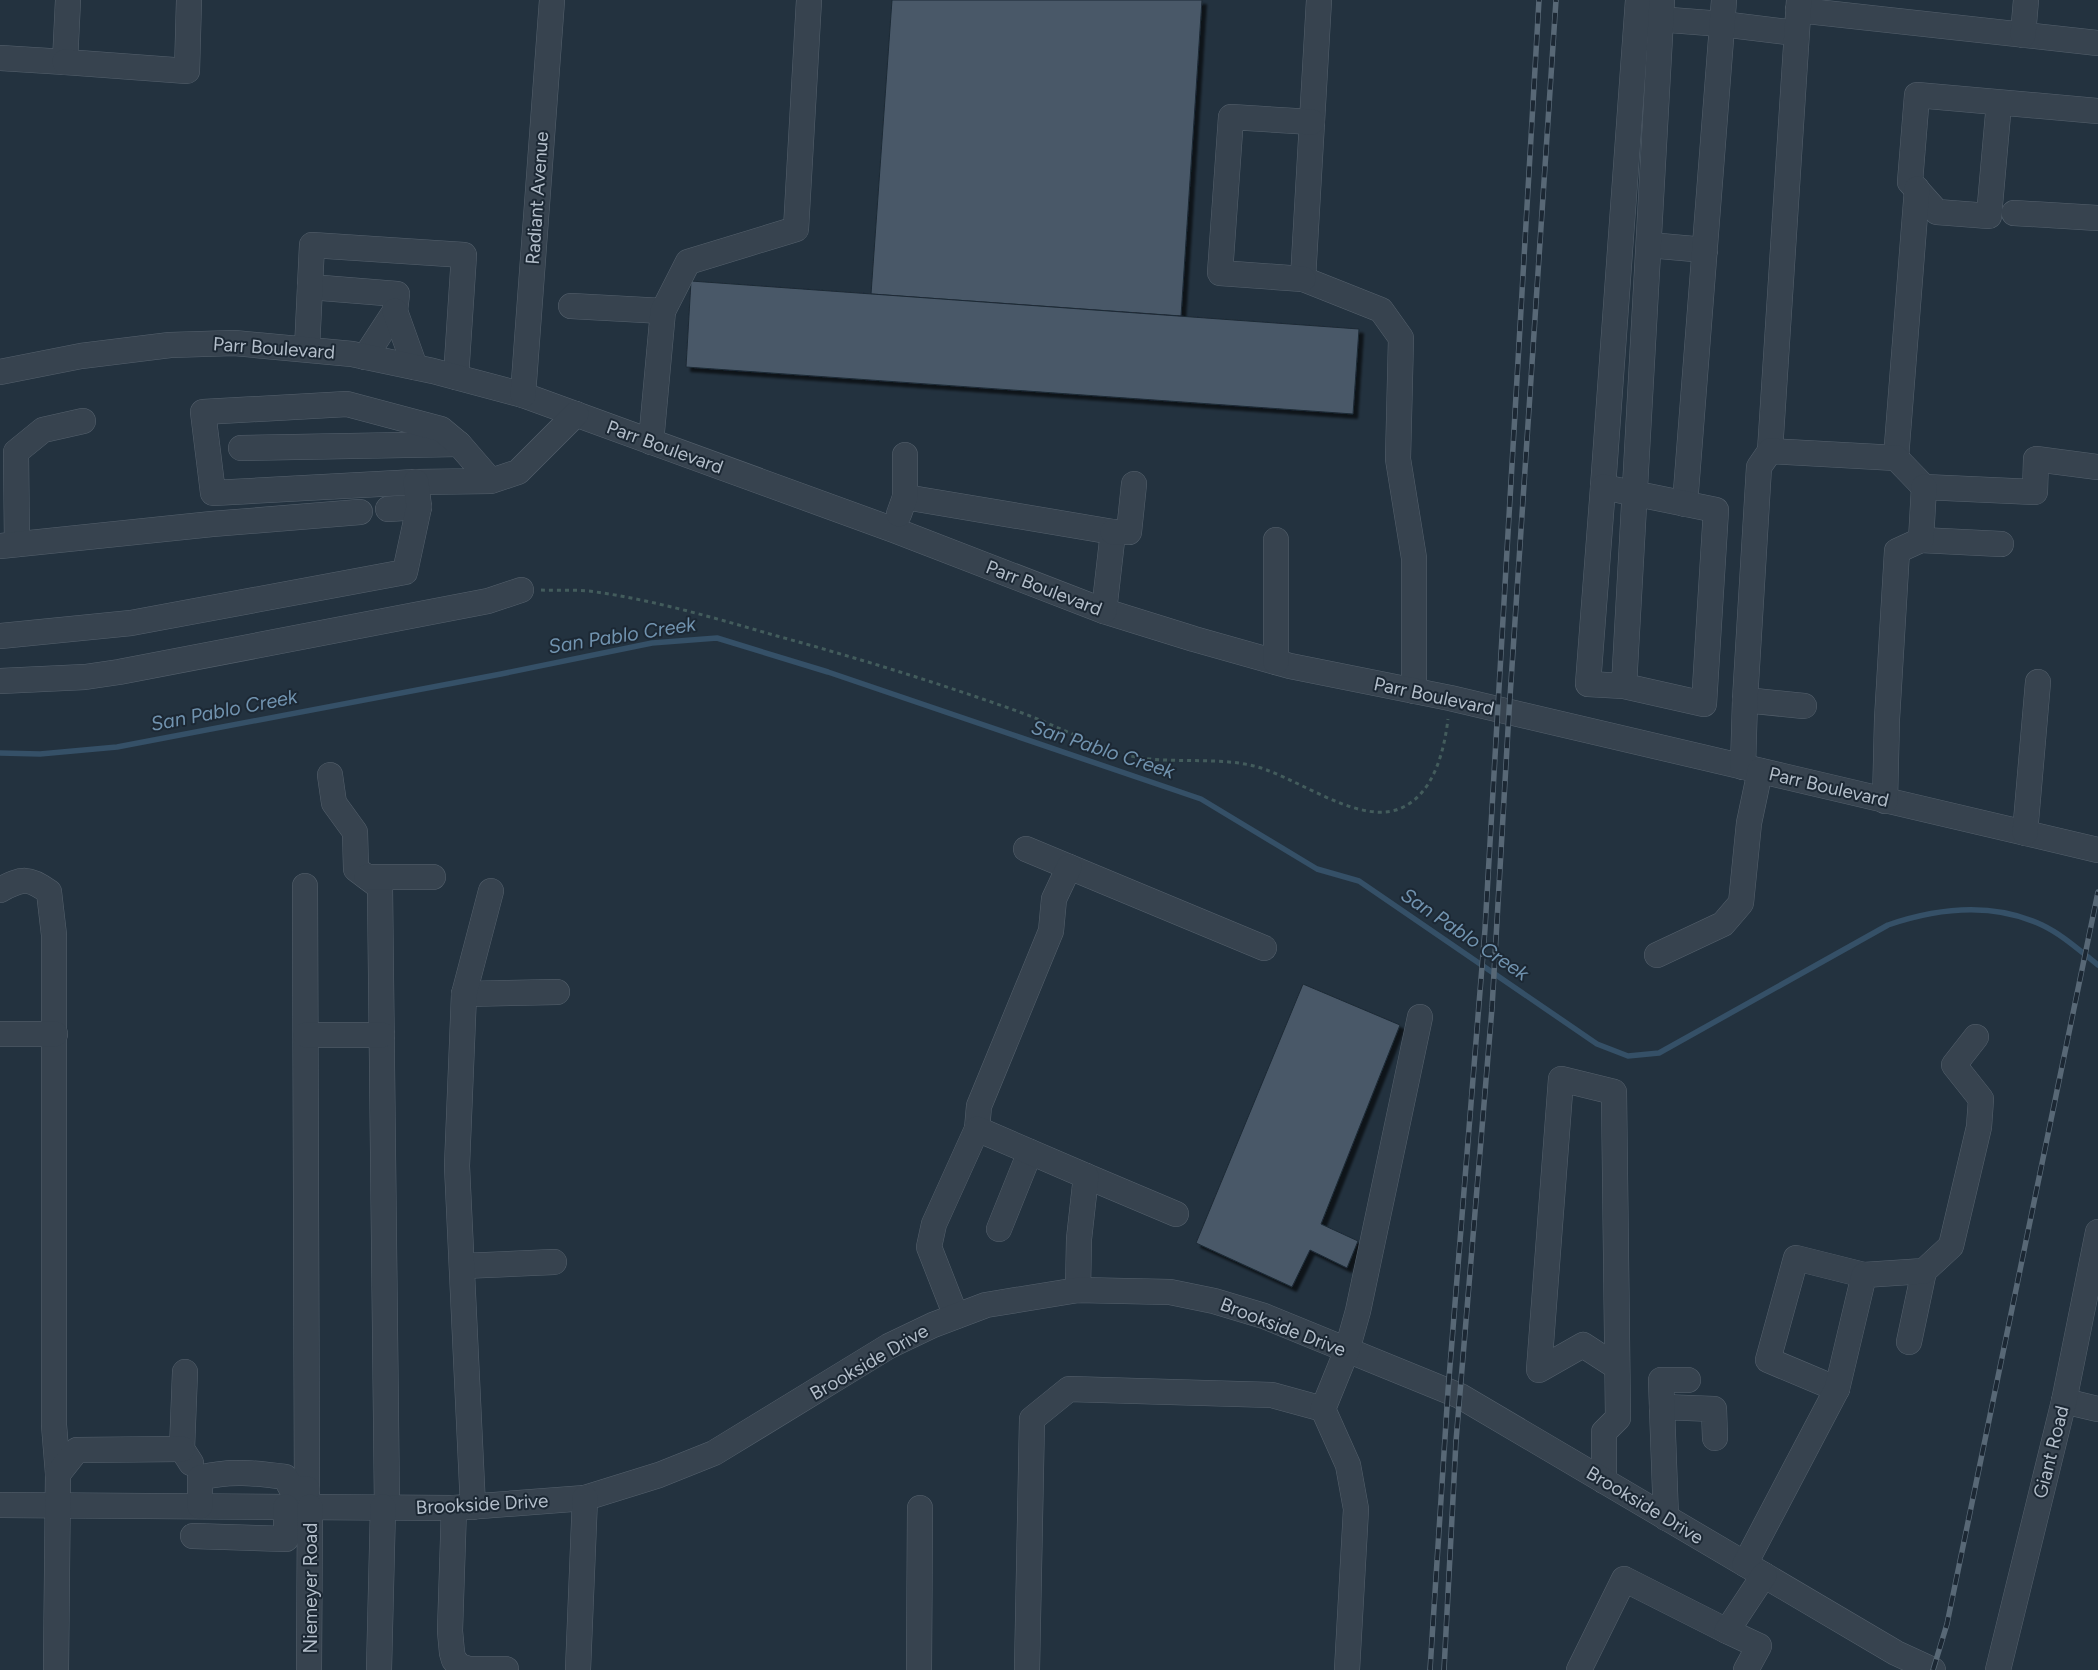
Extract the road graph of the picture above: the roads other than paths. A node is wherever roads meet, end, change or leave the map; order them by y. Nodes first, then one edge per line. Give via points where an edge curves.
1 (68, 0) edge
2 (189, 0) edge
3 (552, 0) edge
4 (809, 0) edge
5 (1319, 0) edge
6 (2026, 0) edge
7 (1638, 9) edge
8 (1662, 9) edge
9 (1723, 12) edge
10 (1798, 14) edge
11 (2023, 35) junction
12 (2098, 43) edge
13 (0, 58) edge
14 (65, 62) junction
15 (1999, 102) junction
16 (2098, 111) edge
17 (1312, 122) junction
18 (1917, 189) junction
19 (2014, 213) dead end
20 (2098, 218) edge
21 (1649, 245) junction
22 (1705, 250) junction
23 (1303, 279) junction
24 (310, 287) junction
25 (571, 306) dead end
26 (395, 312) junction
27 (663, 312) junction
28 (307, 349) junction
29 (366, 357) junction
30 (415, 367) junction
31 (0, 372) edge
32 (456, 377) junction
33 (523, 395) junction
34 (576, 414) junction
35 (83, 421) dead end
36 (651, 442) junction
37 (459, 444) junction
38 (241, 448) dead end
39 (1770, 452) junction
40 (905, 455) dead end
41 (1896, 458) junction
42 (2098, 467) edge
43 (491, 481) junction
44 (416, 482) junction
45 (1134, 484) dead end
46 (1603, 487) junction
47 (1924, 487) junction
48 (1634, 493) junction
49 (905, 497) junction
50 (1685, 504) junction
51 (419, 507) junction
52 (388, 509) dead end
53 (360, 512) dead end
54 (894, 530) junction
55 (1121, 532) junction
56 (1276, 540) dead end
57 (1921, 540) junction
58 (2001, 544) dead end
59 (8, 545) edge
60 (522, 590) road end
61 (1104, 611) junction
62 (0, 636) edge
63 (1276, 662) junction
64 (0, 681) edge
65 (2038, 682) dead end
66 (1624, 686) junction
67 (1414, 691) junction
68 (1745, 700) junction
69 (1804, 706) dead end
70 (1751, 769) junction
71 (330, 775) dead end
72 (1885, 801) junction
73 (2025, 833) junction
74 (1026, 849) dead end
75 (2098, 850) edge
76 (1069, 867) junction
77 (367, 877) junction
78 (433, 877) dead end
79 (306, 886) dead end
80 (0, 890) edge
81 (491, 891) dead end
82 (1264, 948) dead end
83 (1657, 955) dead end
84 (557, 992) dead end
85 (464, 994) junction
86 (1420, 1017) dead end
87 (0, 1034) edge
88 (54, 1034) junction
89 (306, 1035) junction
90 (382, 1035) junction
91 (1976, 1037) dead end
92 (977, 1129) junction
93 (1030, 1152) junction
94 (1086, 1176) junction
95 (1176, 1214) dead end
96 (999, 1229) dead end
97 (2098, 1232) edge
98 (554, 1262) dead end
99 (462, 1266) junction
100 (1924, 1271) junction
101 (1864, 1275) junction
102 (1078, 1290) junction
103 (956, 1316) junction
104 (1909, 1342) dead end
105 (1347, 1350) junction
106 (1617, 1367) junction
107 (185, 1372) dead end
108 (1688, 1380) dead end
109 (1837, 1389) junction
110 (2064, 1401) junction
111 (1662, 1407) junction
112 (1323, 1409) junction
113 (2098, 1409) edge
114 (1715, 1438) dead end
115 (182, 1450) junction
116 (58, 1474) junction
117 (200, 1478) junction
118 (1604, 1481) junction
119 (585, 1498) junction
120 (302, 1502) junction
121 (0, 1506) edge
122 (57, 1506) junction
123 (200, 1506) junction
124 (385, 1507) junction
125 (464, 1507) junction
126 (920, 1508) dead end
127 (1666, 1518) junction
128 (193, 1536) dead end
129 (298, 1539) junction
130 (1754, 1570) junction
131 (1727, 1631) junction
132 (1907, 1665) edge
133 (1754, 1667) edge
134 (506, 1669) edge
135 (56, 1670) edge
136 (309, 1670) edge
137 (380, 1670) edge
138 (578, 1670) edge
139 (919, 1670) edge
140 (1026, 1670) edge
141 (1348, 1670) edge
142 (1579, 1670) edge
143 (1933, 1670) edge
144 (1998, 1670) edge

1 - 14 street
2 - 14 street via 186,71
3 - 33 street, Radiant Avenue
4 - 27 street via 796,229 688,262
5 - 17 street
6 - 11 street
7 - 8 street
7 - 46 street
8 - 9 street
8 - 21 street
9 - 10 street
9 - 22 street
10 - 11 street
10 - 39 street
11 - 12 street
13 - 14 street
15 - 16 street
15 - 18 street via 1917,95 1910,182
15 - 18 street via 1989,216 1937,212
17 - 23 street
17 - 23 street via 1231,117 1220,273
18 - 41 street
19 - 20 street
21 - 22 street
21 - 48 street
22 - 50 street
23 - 67 street via 1381,310 1402,338 1398,459 1414,558
24 - 26 street via 397,294
24 - 28 street
24 - 32 street via 312,245 464,255
25 - 27 street
26 - 29 street
26 - 30 street
27 - 36 street
28 - 29 street, Parr Boulevard
28 - 31 street, Parr Boulevard via 234,343 170,345 81,356
29 - 30 street, Parr Boulevard
30 - 32 street, Parr Boulevard
32 - 33 street, Parr Boulevard
33 - 34 street, Parr Boulevard
34 - 36 street, Parr Boulevard
34 - 43 street via 518,472
35 - 59 street via 42,430 16,452
36 - 54 street, Parr Boulevard
37 - 38 street
37 - 43 street
37 - 44 street via 441,429 347,404 203,412 213,493
39 - 41 street
39 - 68 street via 1759,467
40 - 49 street
41 - 47 street
42 - 47 street via 2036,460 2035,492
43 - 44 street
44 - 51 street
45 - 55 street
46 - 48 street
46 - 66 street via 1588,684
47 - 57 street
48 - 50 street
48 - 66 street
49 - 54 street
49 - 55 street
50 - 66 street via 1716,510 1704,704
51 - 52 street
51 - 62 street via 405,572 131,623
53 - 59 street
54 - 61 street, Parr Boulevard
55 - 61 street
56 - 63 street
57 - 58 street
57 - 72 street via 1897,551
60 - 64 street via 488,601 119,672
61 - 63 street, Parr Boulevard
63 - 67 street, Parr Boulevard
65 - 73 street
67 - 70 street, Parr Boulevard
68 - 69 street
68 - 70 street
70 - 72 street, Parr Boulevard
70 - 83 street via 1741,903 1723,924
71 - 77 street via 334,803 355,832 356,869
72 - 73 street, Parr Boulevard
73 - 75 street, Parr Boulevard
74 - 76 street
76 - 82 street
76 - 92 street via 1054,899 1051,931 980,1106
77 - 78 street
77 - 90 street via 380,887
79 - 89 street, Niemeyer Road
80 - 88 street via 16,881 35,882 50,892 54,936
81 - 85 street
84 - 85 street
85 - 99 street via 457,1166
86 - 105 street via 1358,1312
87 - 88 street
88 - 116 street via 54,1425
89 - 90 street
89 - 120 street, Niemeyer Road
90 - 124 street
91 - 100 street via 1954,1065 1981,1099 1979,1127 1951,1246
92 - 93 street
92 - 103 street via 934,1224 929,1247
93 - 94 street
93 - 96 street
94 - 95 street
94 - 102 street via 1079,1239
97 - 110 street, Giant Road
98 - 99 street
99 - 125 street
100 - 101 street
100 - 104 street
101 - 109 street
101 - 109 street via 1796,1258 1768,1360
102 - 103 street, Brookside Drive via 986,1305
102 - 105 street, Brookside Drive via 1170,1292 1214,1300 1264,1316
103 - 119 street, Brookside Drive via 889,1346 714,1453 659,1475
105 - 112 street
105 - 118 street, Brookside Drive via 1460,1396
106 - 106 street via 1614,1092 1561,1079 1539,1370 1583,1345
106 - 118 street via 1618,1418 1604,1432
107 - 115 street
108 - 111 street via 1661,1380
109 - 130 street
110 - 113 street
110 - 144 street, Giant Road
111 - 114 street via 1714,1409
111 - 127 street
112 - 140 street via 1272,1395 1069,1388 1032,1418
112 - 141 street via 1348,1465 1356,1509
115 - 116 street via 77,1450
115 - 117 street
116 - 122 street
117 - 120 street via 218,1473 285,1477
117 - 123 street
118 - 127 street, Brookside Drive
119 - 125 street, Brookside Drive
119 - 138 street
120 - 123 street, Brookside Drive
120 - 124 street, Brookside Drive
120 - 129 street, Niemeyer Road
121 - 122 street, Brookside Drive
122 - 123 street, Brookside Drive
122 - 135 street
124 - 125 street, Brookside Drive
124 - 137 street
125 - 134 street via 450,1631 452,1653 454,1660 469,1669
126 - 139 street
127 - 130 street, Brookside Drive
128 - 129 street
129 - 136 street, Niemeyer Road
130 - 131 street
130 - 132 street, Brookside Drive
131 - 133 street via 1759,1646
131 - 142 street via 1624,1580
132 - 143 street, Brookside Drive

